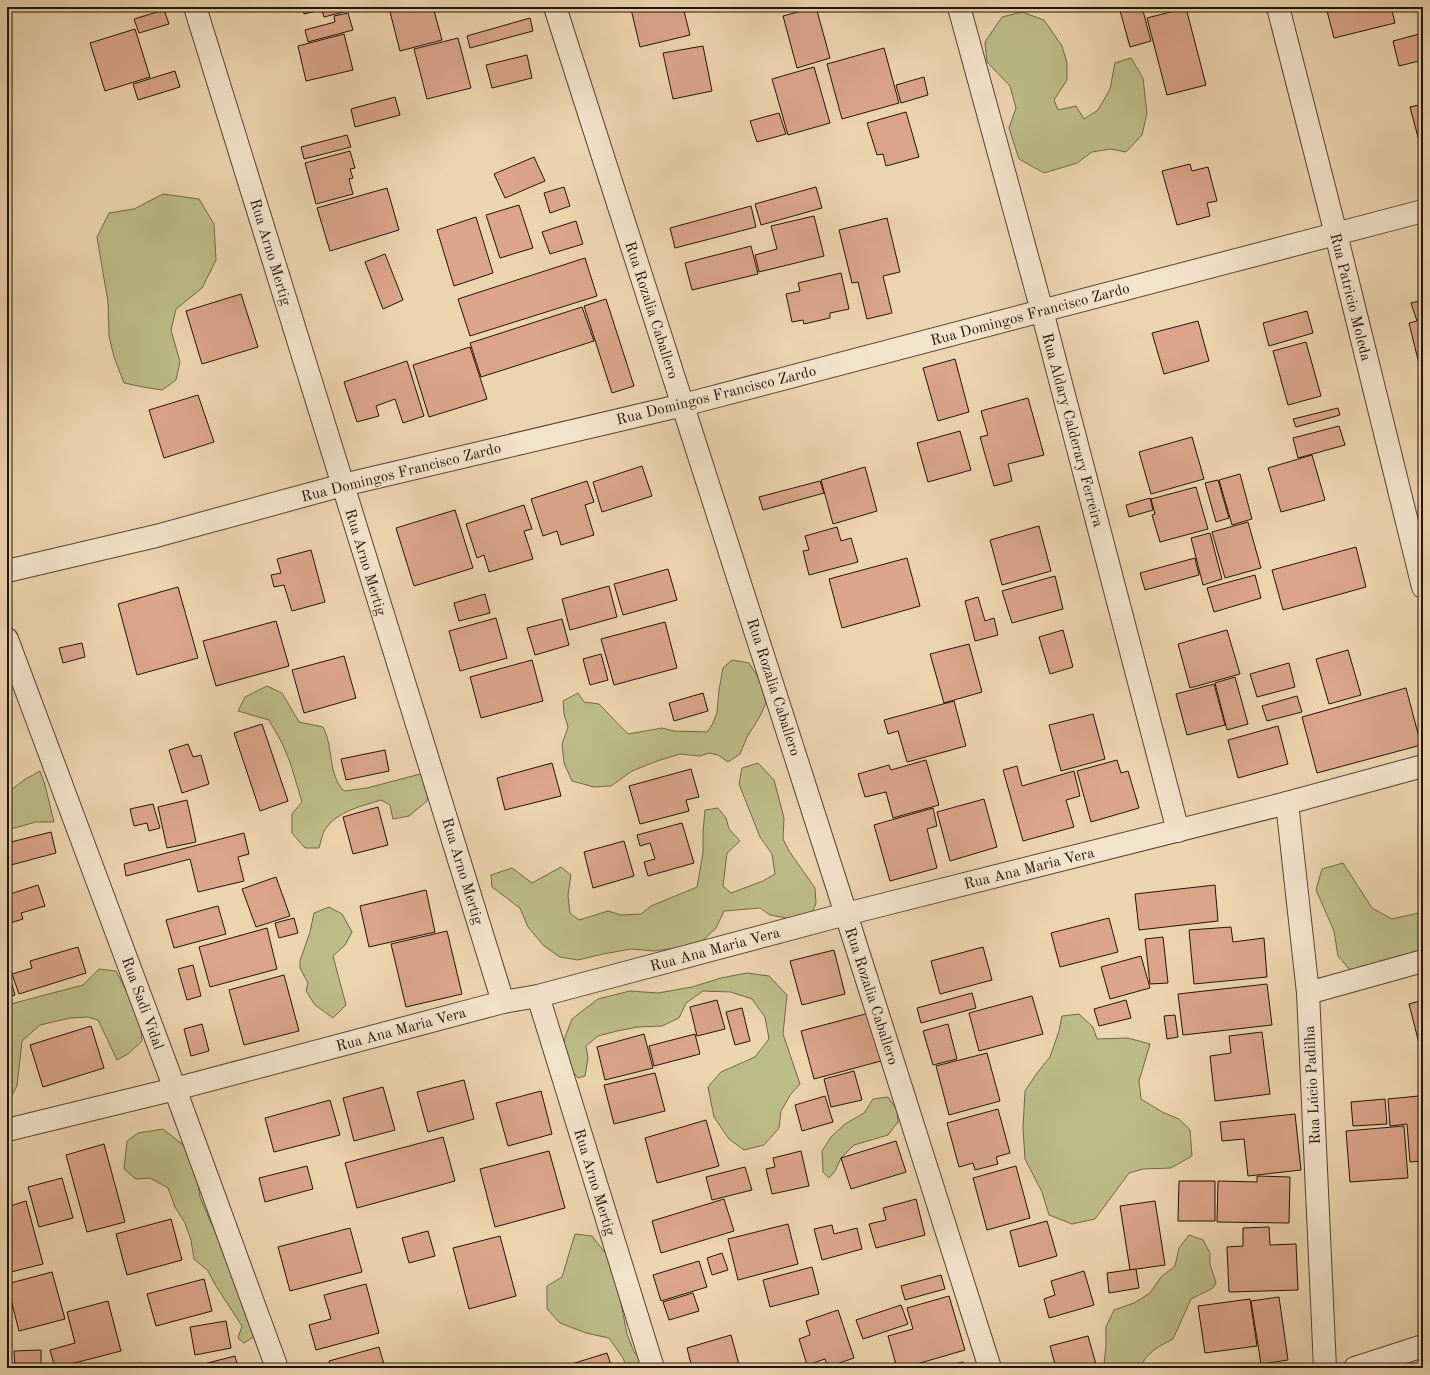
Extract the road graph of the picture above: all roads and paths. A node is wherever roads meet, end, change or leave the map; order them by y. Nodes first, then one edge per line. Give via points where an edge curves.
1 (195, 7) edge
2 (555, 7) edge
3 (960, 7) edge
4 (1278, 7) edge
5 (1423, 211) edge
6 (1336, 234) junction
7 (1042, 311) junction
8 (683, 405) junction
9 (343, 485) junction
10 (7, 571) edge
11 (1423, 587) edge
12 (7, 639) edge
13 (1423, 766) edge
14 (1287, 803) junction
15 (1178, 831) junction
16 (846, 914) junction
17 (1423, 961) edge
18 (1308, 993) junction
19 (538, 996) junction
20 (503, 1002) junction
21 (175, 1089) junction
22 (7, 1130) edge
23 (1423, 1346) edge
24 (277, 1368) edge
25 (653, 1368) edge
26 (990, 1368) edge
27 (1325, 1368) edge
28 (1356, 1368) edge

1 - 9 street, Rua Arno Mertig
2 - 8 street, Rua Rozalia Caballero
3 - 7 street, Rua Aldary Calderary Ferreira
4 - 6 street, Rua Patricio Moleda
5 - 6 street, Rua Domingos Francisco Zardo
6 - 7 street, Rua Domingos Francisco Zardo
6 - 11 street, Rua Patricio Moleda
7 - 8 street, Rua Domingos Francisco Zardo
7 - 15 street, Rua Aldary Calderary Ferreira
8 - 9 street, Rua Domingos Francisco Zardo
8 - 16 street, Rua Rozalia Caballero
9 - 10 street, Rua Domingos Francisco Zardo via 156,536
9 - 20 street, Rua Arno Mertig
12 - 21 street, Rua Sadi Vidal
13 - 14 street, Rua Ana Maria Vera
14 - 15 street, Rua Ana Maria Vera
14 - 18 street, Rua Lúcio Padilha
15 - 16 street, Rua Ana Maria Vera
16 - 19 street, Rua Ana Maria Vera
16 - 26 street, Rua Rozalia Caballero
17 - 18 street
18 - 27 street, Rua Lúcio Padilha
19 - 20 street, Rua Ana Maria Vera
19 - 25 street, Rua Arno Mertig
20 - 21 street, Rua Ana Maria Vera
21 - 22 street, Rua Ana Maria Vera
21 - 24 street, Rua Sadi Vidal
23 - 28 street

